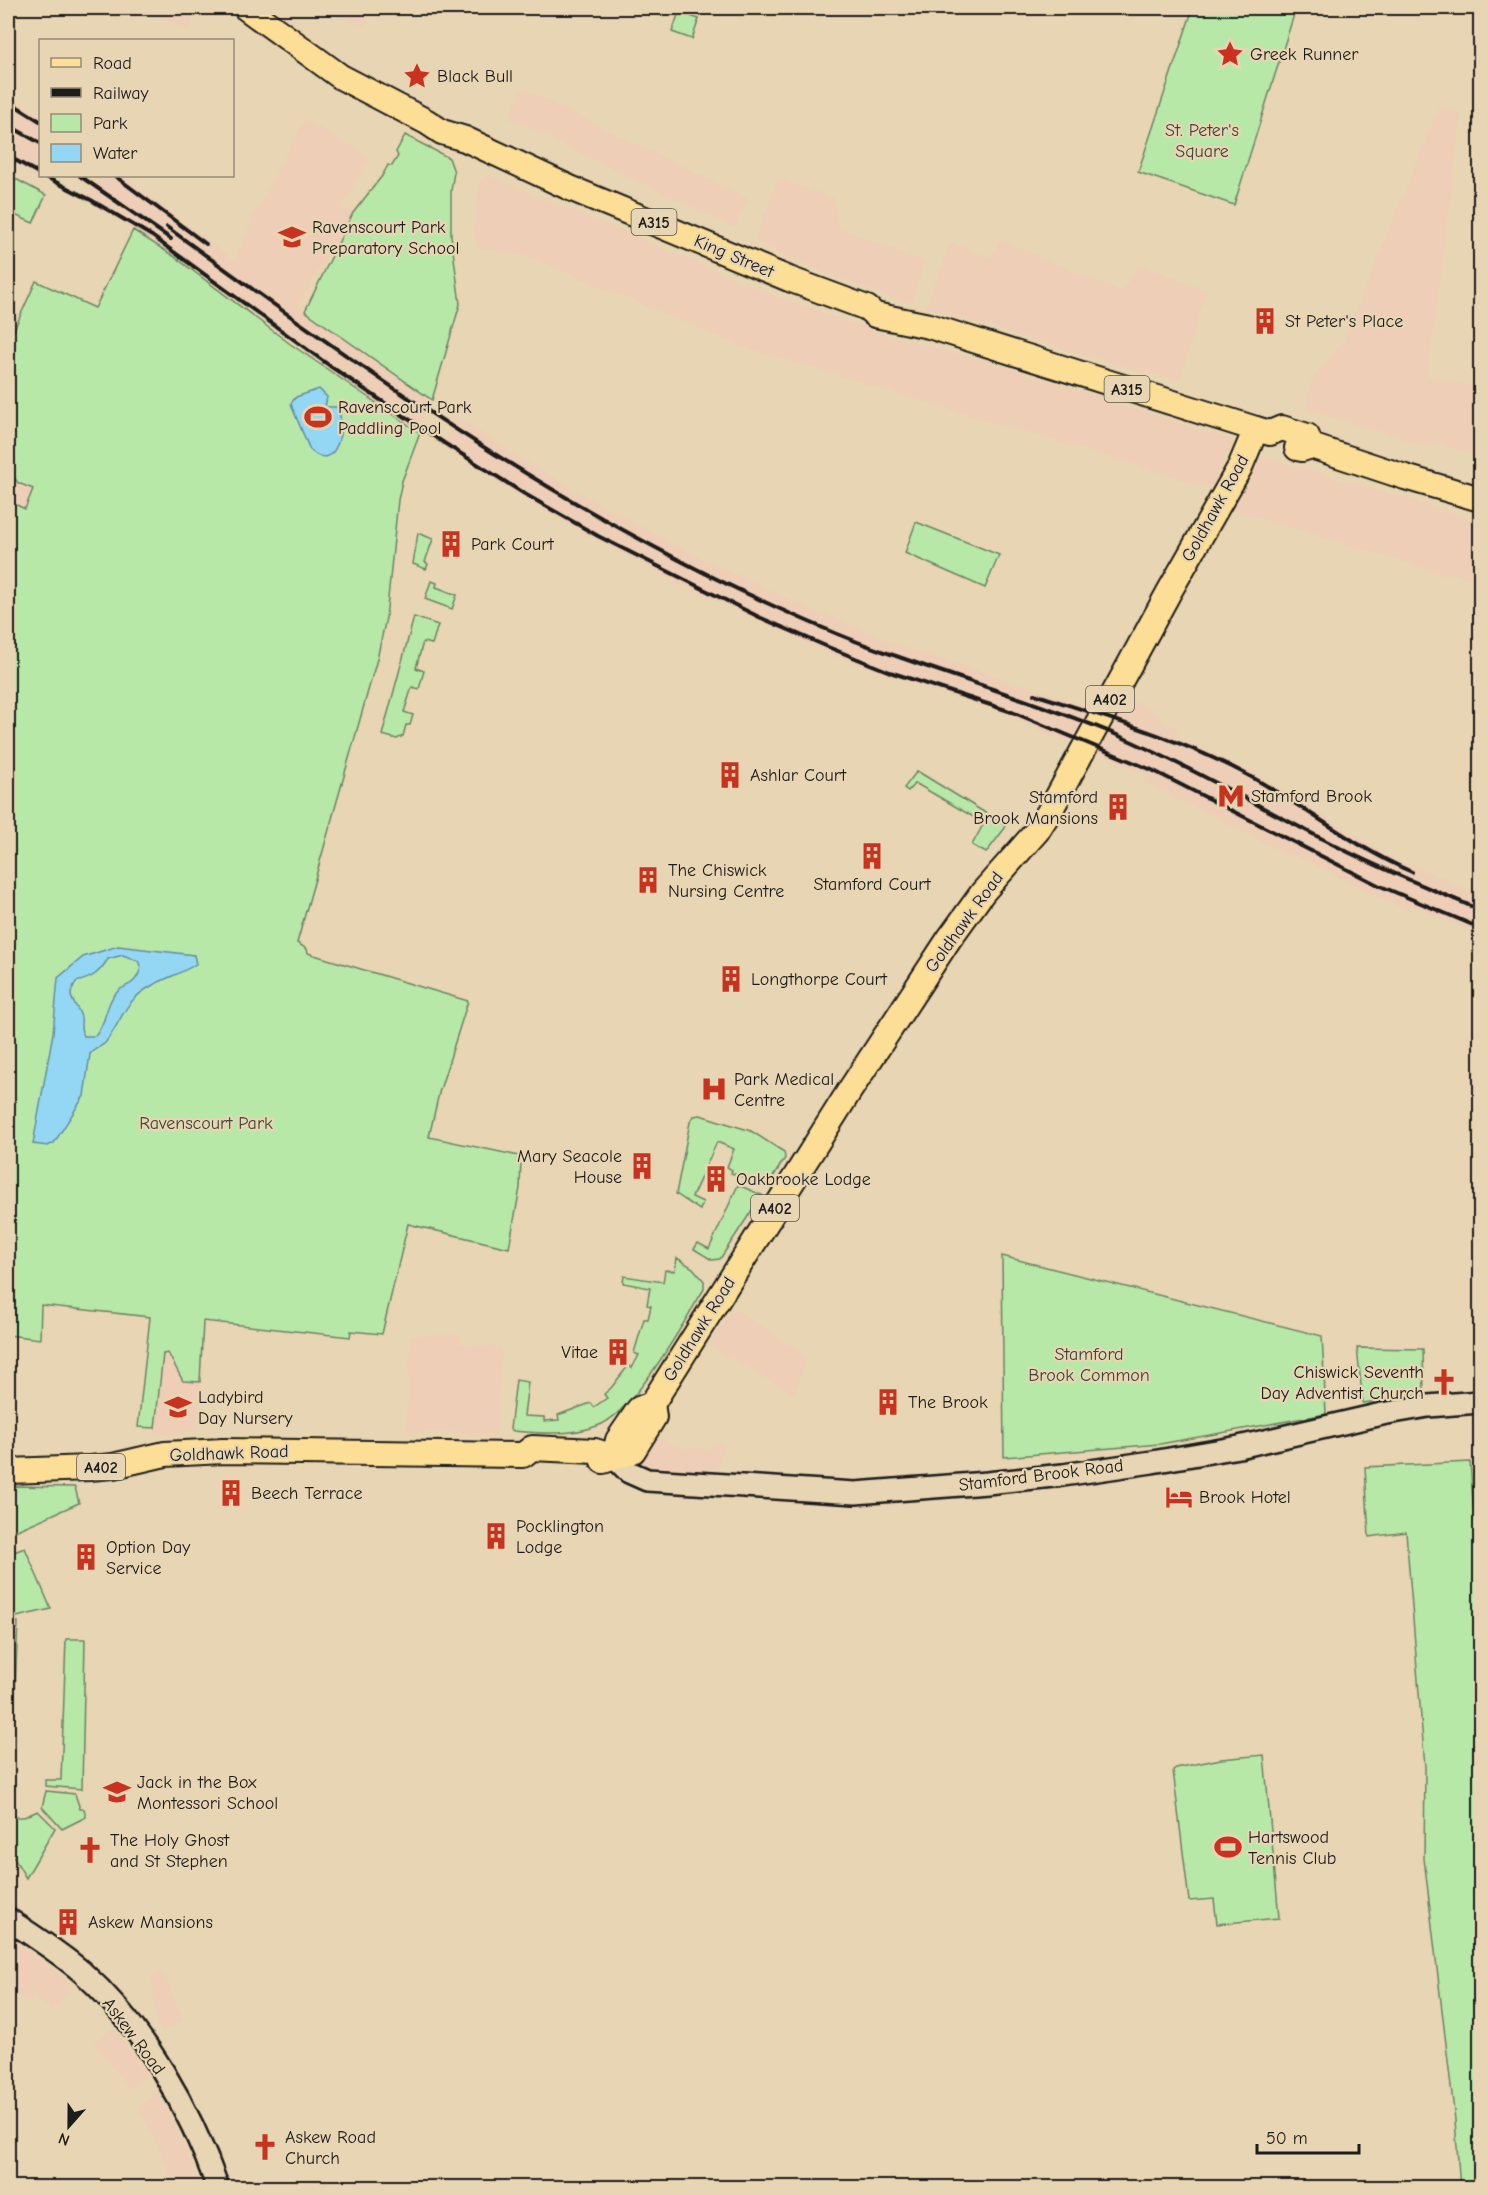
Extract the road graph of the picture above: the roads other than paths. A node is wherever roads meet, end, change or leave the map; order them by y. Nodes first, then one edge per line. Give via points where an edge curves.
1 (246, 8) edge
2 (1263, 431) junction
3 (1480, 499) edge
4 (1476, 1402) edge
5 (614, 1457) junction
6 (8, 1471) edge
7 (8, 1919) edge
8 (218, 2187) edge

1 - 2 main road, King Street / A315 via 371,95 442,132 867,308 875,315 944,331
2 - 3 main road, A315 via 1277,441 1302,449 1311,446
2 - 5 main road, Goldhawk Road / A402 via 1164,601 1051,809 1037,831 982,892 949,939 652,1404 639,1409 618,1440
4 - 5 main road, Stamford Brook Road via 1382,1414 1239,1447 1152,1462 887,1492 831,1493 647,1480 628,1472
5 - 6 main road, Goldhawk Road / A402 via 596,1451 532,1448 523,1455 223,1451 165,1454 113,1466
7 - 8 main road, Askew Road via 62,1955 127,2020 170,2085

